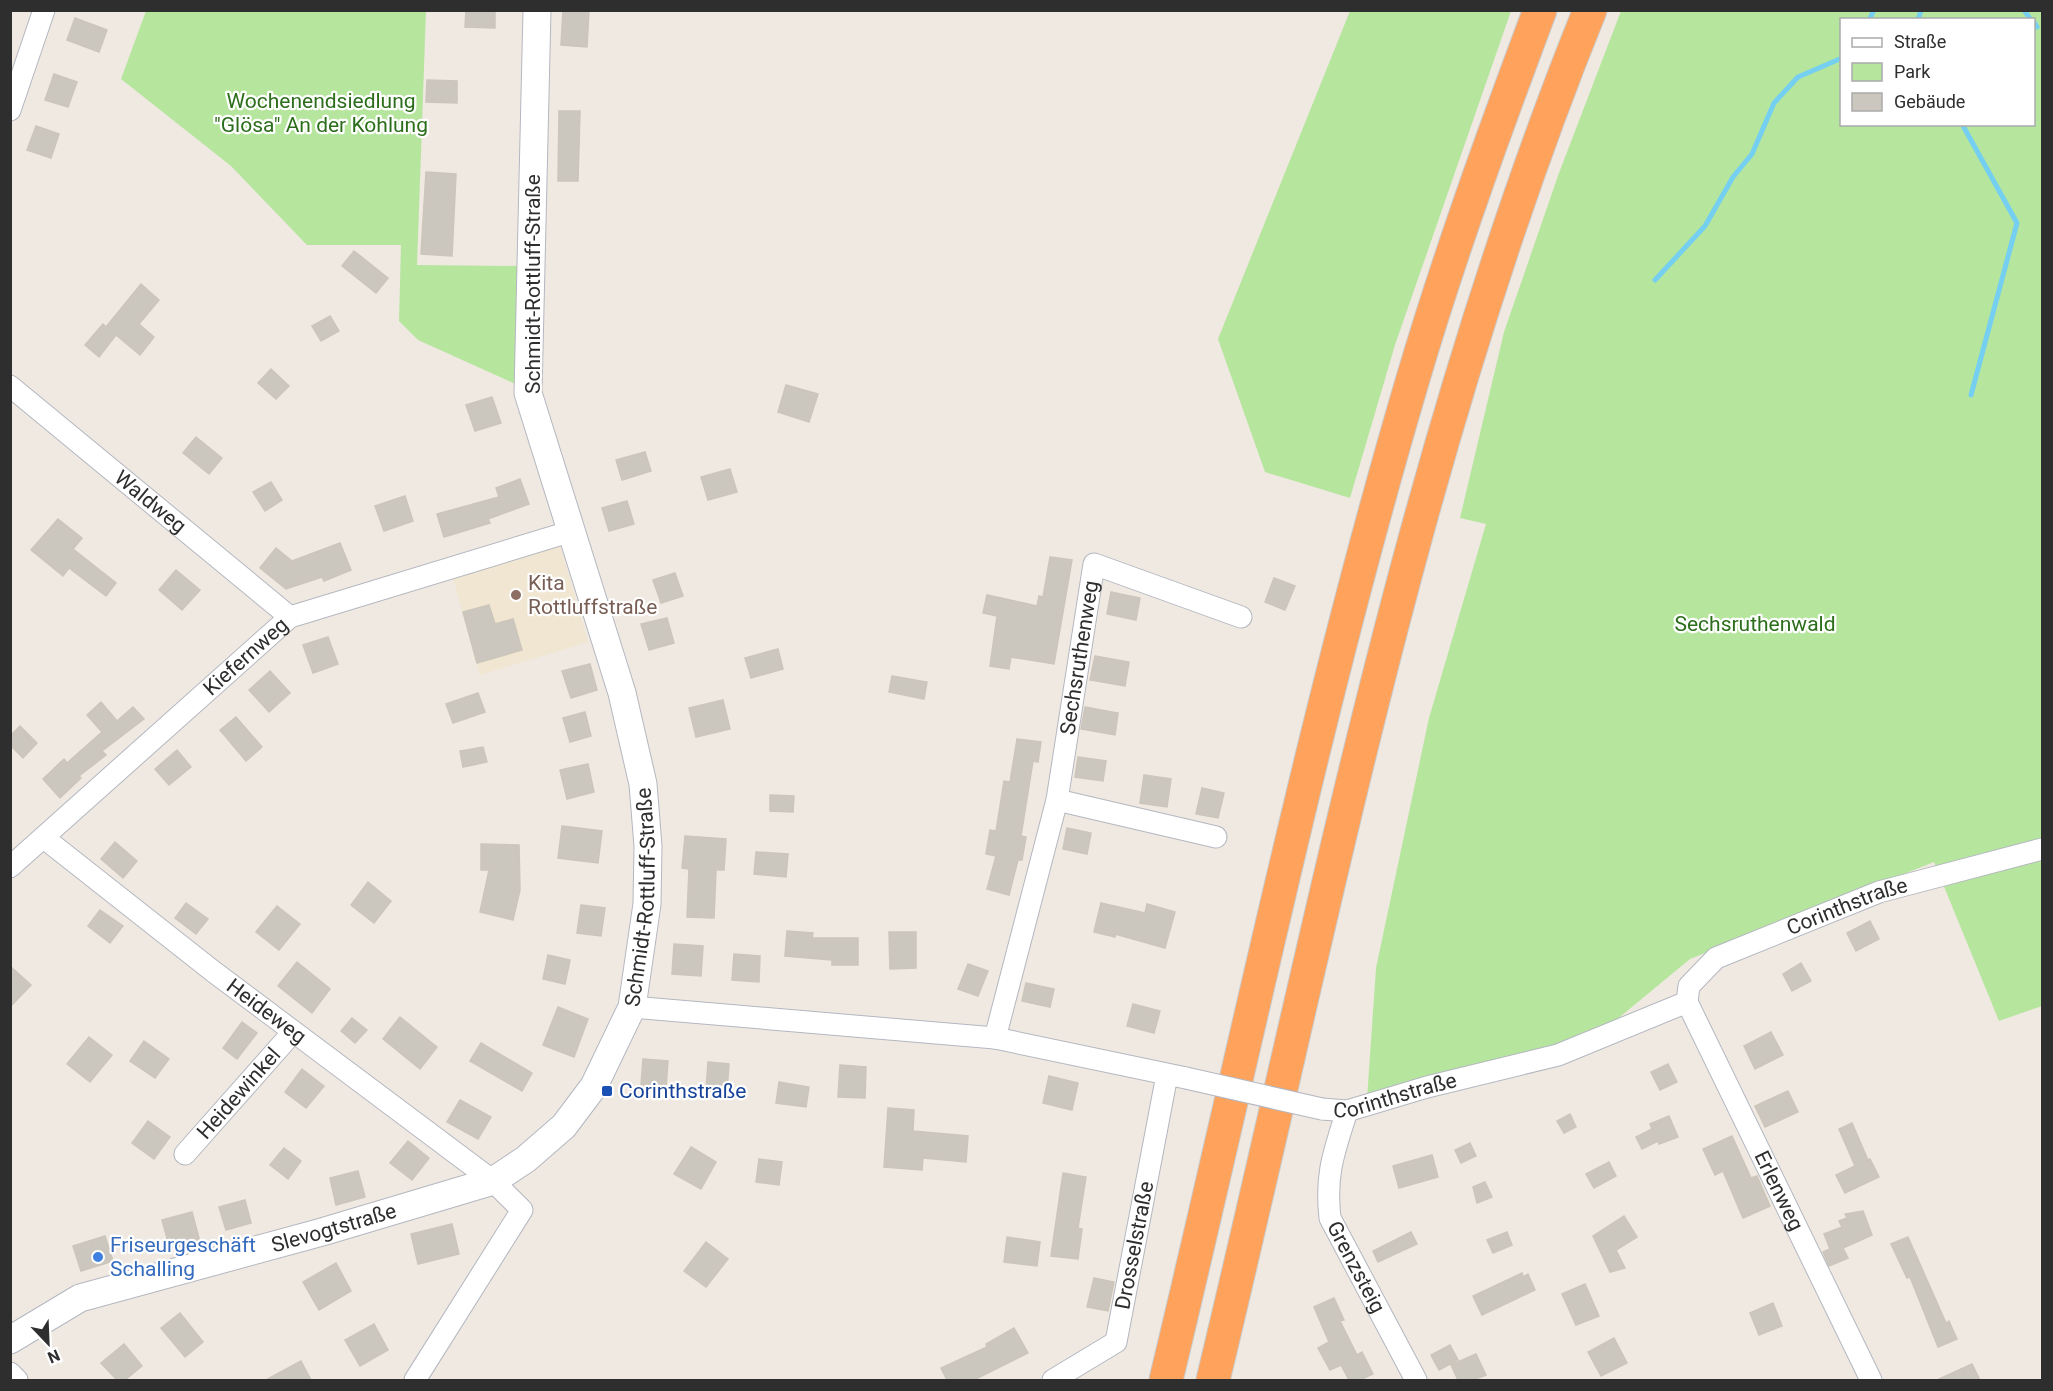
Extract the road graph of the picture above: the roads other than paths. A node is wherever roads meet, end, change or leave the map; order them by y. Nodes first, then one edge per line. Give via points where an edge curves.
1 (44, 10) edge
2 (537, 10) edge
3 (1540, 10) edge
4 (1590, 10) edge
5 (10, 110) edge
6 (10, 386) edge
7 (572, 531) junction
8 (290, 617) junction
9 (1241, 617) dead end
10 (1057, 800) junction
11 (1216, 837) dead end
12 (44, 838) junction
13 (2041, 853) edge
14 (10, 867) edge
15 (1687, 1002) junction
16 (632, 1007) junction
17 (293, 1032) junction
18 (995, 1038) junction
19 (1176, 1076) junction
20 (1347, 1111) junction
21 (185, 1154) dead end
22 (493, 1181) junction
23 (10, 1340) edge
24 (10, 1373) edge
25 (17, 1380) edge
26 (415, 1380) edge
27 (1053, 1380) edge
28 (1166, 1380) edge
29 (1213, 1380) edge
30 (1416, 1380) edge
31 (1871, 1380) edge

1 - 5 street
2 - 7 street, Schmidt-Rottluff-Straße via 528,393
3 - 28 highway via 1441,290 1362,557
4 - 29 highway via 1533,158 1454,400 1394,617
6 - 8 street, Waldweg
7 - 8 street, Kiefernweg
7 - 16 street, Schmidt-Rottluff-Straße via 622,693 643,784 647,904
8 - 12 street, Kiefernweg
9 - 10 street, Sechsruthenweg via 1094,564
10 - 11 street
10 - 18 street, Sechsruthenweg
12 - 14 street, Kiefernweg
12 - 17 street, Heideweg
13 - 15 street, Corinthstraße via 1879,892 1716,958 1689,986
15 - 20 street, Corinthstraße via 1558,1055
15 - 31 street, Erlenweg
16 - 18 street, Corinthstraße
16 - 22 street, Schmidt-Rottluff-Straße via 594,1086 564,1126
17 - 21 street, Heidewinkel
17 - 22 street, Heideweg
18 - 19 street, Corinthstraße
19 - 20 street, Corinthstraße, bridge via 1322,1109
19 - 27 street, Drosselstraße via 1116,1342
20 - 30 street, Grenzsteig via 1328,1181 1330,1218
22 - 23 street, Slevogtstraße via 80,1298
22 - 26 street via 522,1210
24 - 25 street

